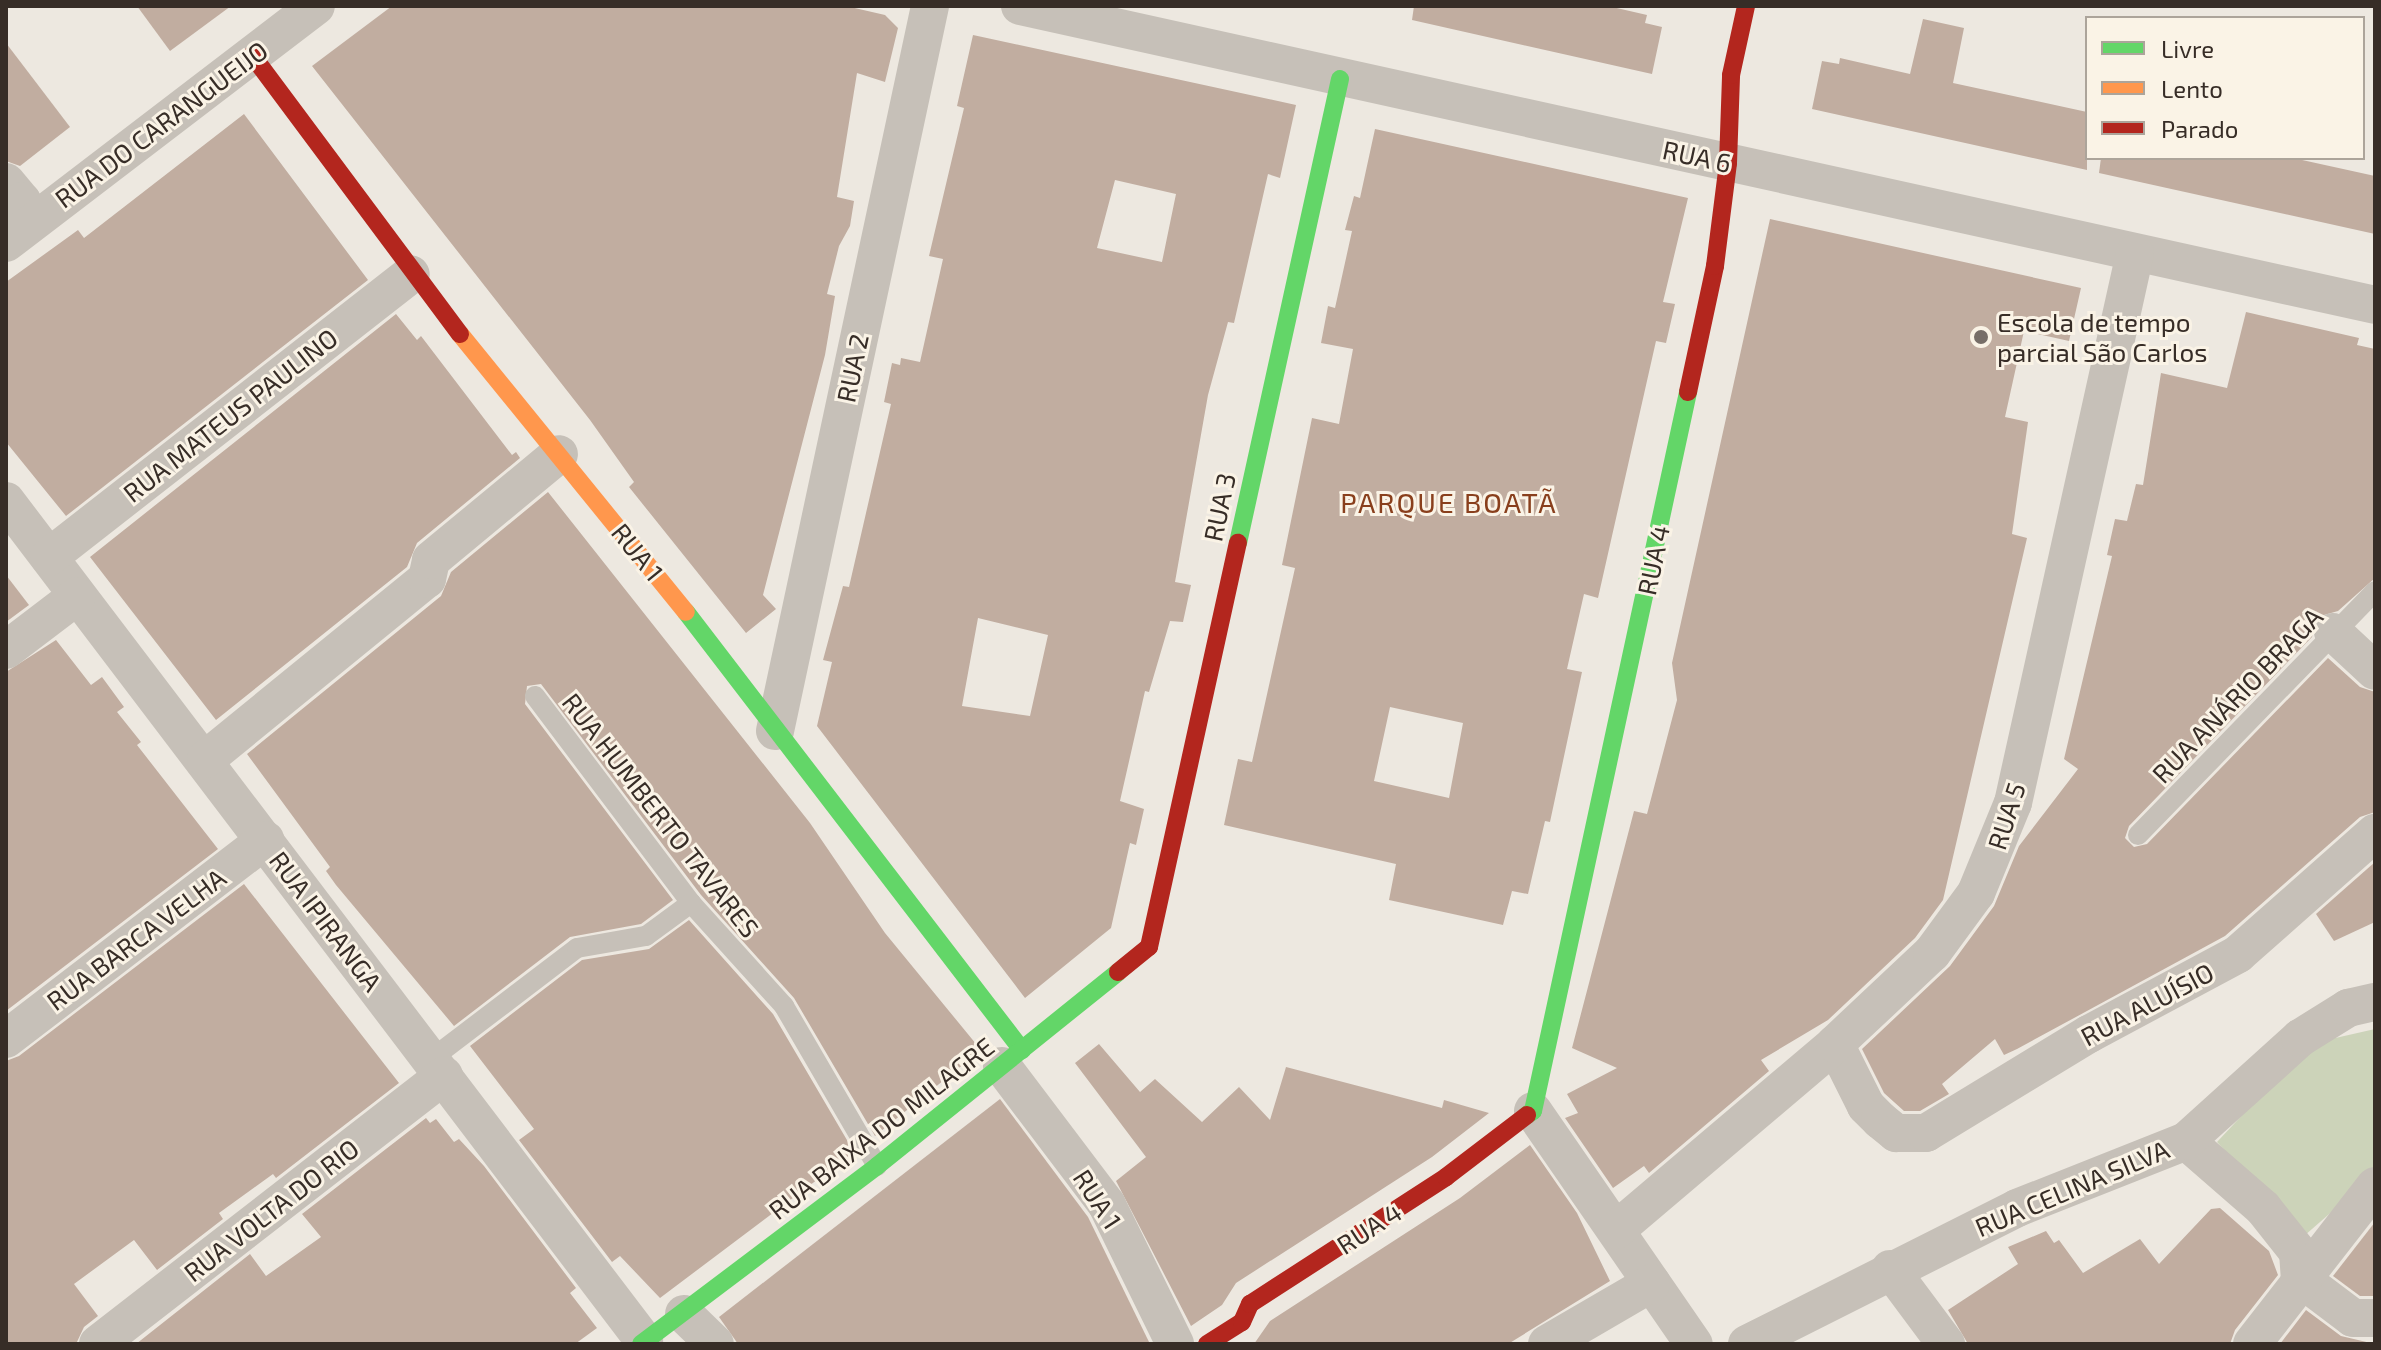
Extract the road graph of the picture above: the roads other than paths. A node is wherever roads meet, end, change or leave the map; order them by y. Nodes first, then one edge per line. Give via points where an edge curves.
1 (316, 6) edge
2 (930, 6) edge
3 (1020, 6) edge
4 (1746, 6) edge
5 (252, 55) junction
6 (1340, 79) junction
7 (1728, 163) junction
8 (6, 182) edge
9 (6, 213) edge
10 (6, 243) edge
11 (2135, 253) junction
12 (411, 274) junction
13 (2375, 305) edge
14 (559, 454) junction
15 (6, 501) edge
16 (49, 557) junction
17 (2375, 591) edge
18 (77, 596) junction
19 (2333, 632) junction
20 (6, 650) edge
21 (2375, 671) edge
22 (535, 696) dead end
23 (775, 731) junction
24 (206, 759) junction
25 (2375, 833) edge
26 (2138, 835) dead end
27 (265, 840) junction
28 (691, 903) junction
29 (1149, 947) joint
30 (2375, 1002) edge
31 (6, 1039) edge
32 (1835, 1044) junction
33 (1012, 1058) junction
34 (437, 1068) junction
35 (1533, 1111) junction
36 (2186, 1141) junction
37 (877, 1166) junction
38 (2375, 1186) edge
39 (1616, 1230) junction
40 (1890, 1269) junction
41 (2300, 1278) junction
42 (1652, 1283) junction
43 (684, 1314) junction
44 (2354, 1326) edge
45 (642, 1343) edge
46 (98, 1344) edge
47 (715, 1344) edge
48 (1175, 1344) edge
49 (1207, 1344) edge
50 (1547, 1344) edge
51 (1694, 1344) edge
52 (1747, 1344) edge
53 (1946, 1344) edge
54 (2252, 1344) edge

1 - 5 street, RUA DO CARANGUEIJO
2 - 23 street, RUA 2
3 - 6 street, RUA 6
4 - 7 street, RUA 4 via 1731,75
5 - 10 street, RUA DO CARANGUEIJO
5 - 12 street, RUA 1
6 - 7 street, RUA 6
6 - 29 street, RUA 3
7 - 11 street, RUA 6
7 - 35 street, RUA 4 via 1715,266
8 - 9 street via 22,201
11 - 13 street, RUA 6
11 - 32 street, RUA 5 via 2013,803 1993,858 1976,893 1932,953
12 - 14 street, RUA 1
12 - 16 street, RUA MATEUS PAULINO
14 - 23 street, RUA 1
14 - 24 street via 431,560 427,579
15 - 16 street, RUA IPIRANGA
16 - 18 street, RUA IPIRANGA
17 - 19 lane, RUA ANÁRIO BRAGA
18 - 20 street
18 - 24 street, RUA IPIRANGA
19 - 21 street
19 - 26 lane, RUA ANÁRIO BRAGA
22 - 28 lane, RUA HUMBERTO TAVARES
23 - 33 street, RUA 1
24 - 27 street, RUA IPIRANGA
25 - 32 street, RUA ALUÍSIO via 2238,954 2089,1034 1926,1133 1896,1133 1866,1106
27 - 31 street, RUA BARCA VELHA
27 - 34 street, RUA IPIRANGA
28 - 34 lane via 646,936 577,948
28 - 37 lane, RUA HUMBERTO TAVARES via 784,1006
29 - 33 street, RUA BAIXA DO MILAGRE
30 - 36 street, RUA CELINA SILVA via 2348,1008 2300,1038
32 - 39 street, RUA 5
33 - 37 street, RUA BAIXA DO MILAGRE
33 - 48 street, RUA 1 via 1107,1205
34 - 45 street, RUA IPIRANGA
34 - 46 street, RUA VOLTA DO RIO
35 - 39 street
35 - 49 street, RUA 4 via 1446,1177 1250,1304 1242,1322
36 - 40 street, RUA CELINA SILVA via 2017,1208
36 - 41 street via 2263,1208 2298,1252
37 - 43 street, RUA BAIXA DO MILAGRE
38 - 41 street
39 - 42 street
40 - 52 street, RUA CELINA SILVA
40 - 53 street
41 - 44 street
41 - 54 street
42 - 50 street
42 - 51 street
43 - 45 street, RUA BAIXA DO MILAGRE
43 - 47 street

